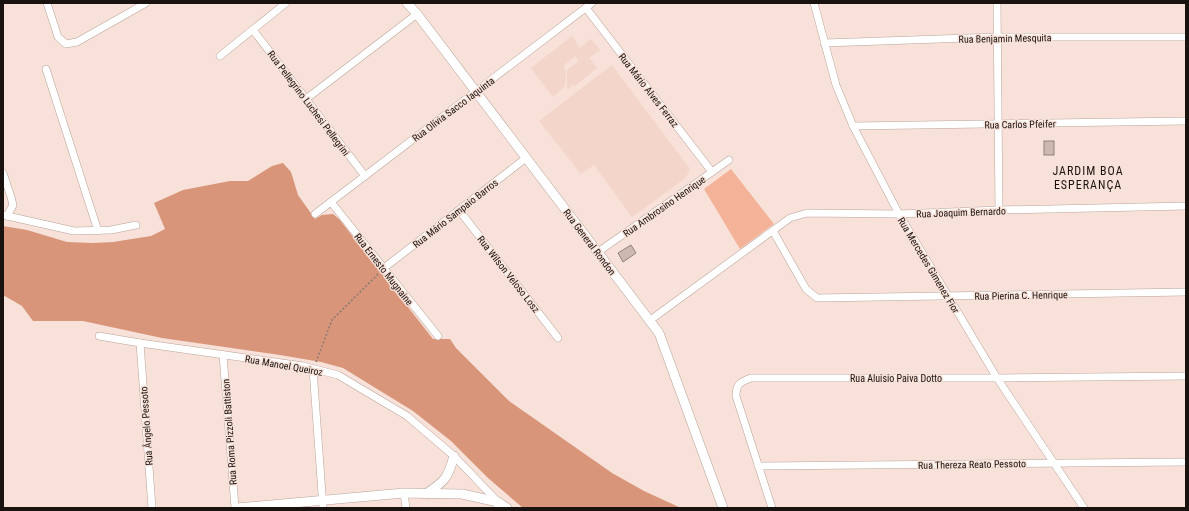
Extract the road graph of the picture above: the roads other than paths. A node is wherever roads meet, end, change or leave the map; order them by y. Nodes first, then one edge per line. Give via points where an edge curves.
1 (47, 3) edge
2 (146, 3) edge
3 (286, 3) edge
4 (407, 3) edge
5 (592, 3) edge
6 (814, 3) edge
7 (997, 3) edge
8 (586, 8) junction
9 (417, 14) junction
10 (253, 30) junction
11 (1186, 36) edge
12 (997, 37) junction
13 (824, 42) junction
14 (220, 56) dead end
15 (46, 69) dead end
16 (476, 92) junction
17 (306, 99) junction
18 (1186, 121) edge
19 (998, 124) junction
20 (853, 126) junction
21 (526, 158) junction
22 (729, 160) dead end
23 (712, 172) junction
24 (3, 173) edge
25 (365, 176) junction
26 (331, 202) junction
27 (1186, 206) edge
28 (459, 210) junction
29 (999, 210) junction
30 (315, 214) dead end
31 (899, 214) junction
32 (5, 215) edge
33 (136, 225) dead end
34 (98, 231) junction
35 (773, 231) junction
36 (598, 252) junction
37 (384, 268) junction
38 (1186, 292) edge
39 (948, 297) junction
40 (649, 320) junction
41 (99, 336) dead end
42 (438, 336) dead end
43 (558, 338) dead end
44 (140, 343) junction
45 (223, 355) junction
46 (313, 369) junction
47 (1186, 376) edge
48 (997, 378) junction
49 (454, 456) junction
50 (1186, 462) edge
51 (1054, 463) junction
52 (758, 466) junction
53 (404, 493) junction
54 (426, 494) junction
55 (323, 504) edge
56 (498, 505) edge
57 (152, 508) edge
58 (236, 508) edge
59 (406, 508) edge
60 (506, 508) edge
61 (723, 508) edge
62 (772, 508) edge
63 (1084, 508) edge

1 - 2 street via 58,37 66,44 78,42
3 - 10 street
4 - 9 street, Rua General Rondon
5 - 8 street, Rua Olívia Sacco Iaquinta
6 - 13 street, Rua Mercedes Gimenez Fior
7 - 12 street
8 - 16 street, Rua Olívia Sacco Iaquinta
8 - 23 street, Rua Mário Alves Ferraz
9 - 16 street, Rua General Rondon
9 - 17 street
10 - 14 street
10 - 17 street, Rua Pellegrino Luchesi Pellegrini
11 - 12 street, Rua Benjamin Mesquita
12 - 13 street, Rua Benjamin Mesquita
12 - 19 street
13 - 20 street, Rua Mercedes Gimenez Fior via 836,85
15 - 34 street
16 - 21 street, Rua General Rondon
16 - 25 street, Rua Olívia Sacco Iaquinta
17 - 25 street, Rua Pellegrino Luchesi Pellegrini
18 - 19 street, Rua Carlos Pfeifer
19 - 20 street, Rua Carlos Pfeifer
19 - 29 street
20 - 31 street, Rua Mercedes Gimenez Fior
21 - 28 street, Rua Mário Sampaio Barros
21 - 36 street, Rua General Rondon
22 - 23 street, Rua Ambrosino Henrique
23 - 36 street, Rua Ambrosino Henrique
24 - 32 street via 13,206
25 - 26 street, Rua Olívia Sacco Iaquinta
26 - 30 street, Rua Olívia Sacco Iaquinta
26 - 37 street, Rua Ernesto Mugnaine
27 - 29 street, Rua Joaquim Bernardo
28 - 37 street, Rua Mário Sampaio Barros
28 - 43 street, Rua Wilson Veloso Losz
29 - 31 street, Rua Joaquim Bernardo
31 - 35 street, Rua Joaquim Bernardo via 807,213 790,218
31 - 39 street, Rua Mercedes Gimenez Fior
32 - 34 street via 64,230
33 - 34 street
35 - 39 street, Rua Pierina C. Henrique via 806,289 817,298
35 - 40 street, Rua Joaquim Bernardo
36 - 40 street, Rua General Rondon
37 - 42 street, Rua Ernesto Mugnaine
38 - 39 street, Rua Pierina C. Henrique
39 - 48 street, Rua Mercedes Gimenez Fior
40 - 61 street, Rua General Rondon via 659,333
41 - 44 street, Rua Manoel Queiroz
44 - 45 street, Rua Manoel Queiroz
44 - 57 street, Rua Ângelo Pessoto
45 - 46 street, Rua Manoel Queiroz
45 - 58 street, Rua Roma Pizzoli Battiston
46 - 49 street, Rua Manoel Queiroz via 338,375 406,416
46 - 55 street
47 - 48 street, Rua Aluisio Paiva Dotto
48 - 51 street, Rua Mercedes Gimenez Fior
48 - 52 street, Rua Aluisio Paiva Dotto via 752,378 742,381 736,388 736,396
49 - 54 street via 449,472 440,484
49 - 56 street, Rua Manoel Queiroz
50 - 51 street, Rua Thereza Reato Pessoto
51 - 52 street, Rua Thereza Reato Pessoto
51 - 63 street, Rua Mercedes Gimenez Fior
52 - 62 street, Rua Aluisio Paiva Dotto
53 - 54 street
53 - 55 street
53 - 59 street
54 - 56 street via 462,494
55 - 58 street
56 - 60 street

